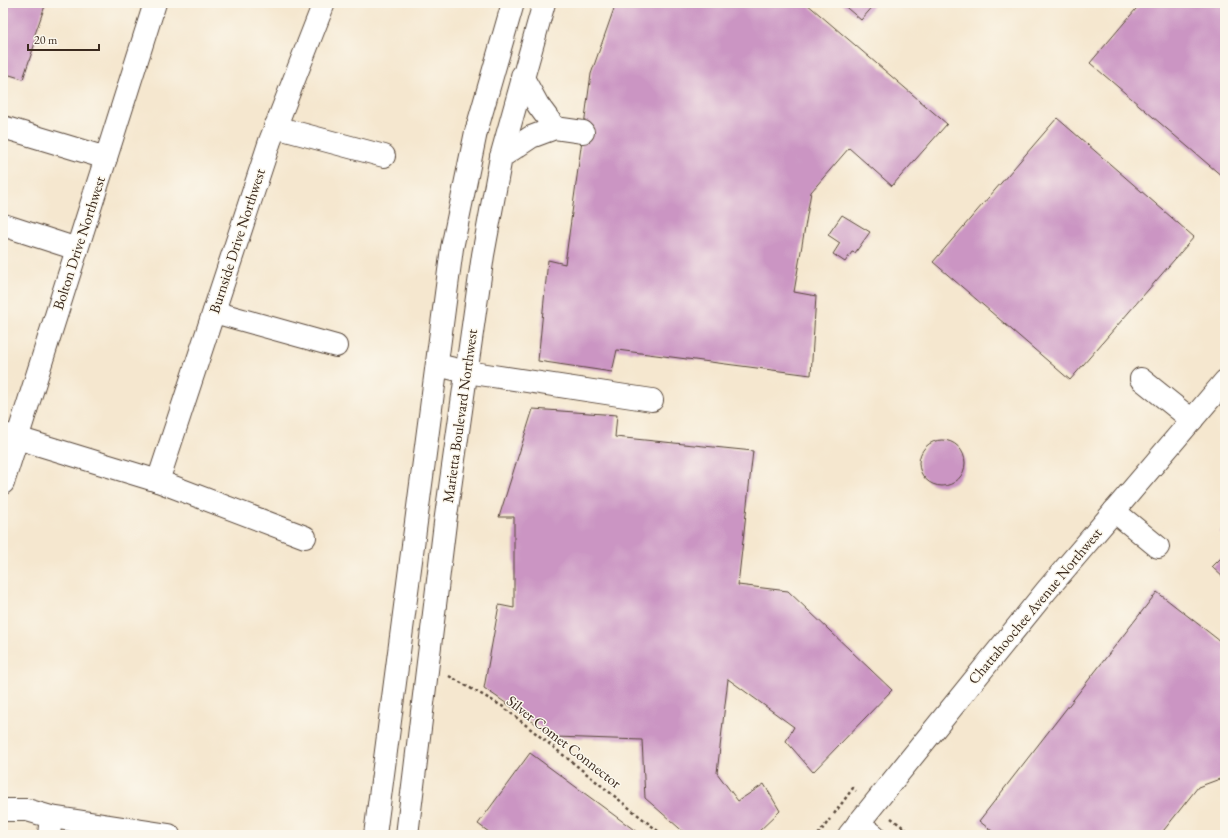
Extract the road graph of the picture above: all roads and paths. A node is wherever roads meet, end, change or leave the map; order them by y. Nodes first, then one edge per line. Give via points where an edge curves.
1 (155, 3) edge
2 (324, 3) edge
3 (513, 3) edge
4 (544, 3) edge
5 (522, 76) junction
6 (3, 127) edge
7 (275, 127) junction
8 (556, 128) junction
9 (583, 132) dead end
10 (384, 156) dead end
11 (501, 157) junction
12 (106, 158) junction
13 (3, 225) edge
14 (77, 249) junction
15 (214, 312) junction
16 (336, 346) dead end
17 (437, 365) junction
18 (467, 372) junction
19 (1141, 379) dead end
20 (1225, 381) edge
21 (652, 400) dead end
22 (1192, 420) junction
23 (10, 436) edge
24 (158, 481) junction
25 (3, 483) edge
26 (1114, 511) junction
27 (305, 537) dead end
28 (1158, 547) dead end
29 (446, 674) dead end
30 (3, 810) edge
31 (50, 826) edge
32 (860, 831) edge
33 (169, 835) edge
34 (375, 835) edge
35 (407, 835) edge
36 (663, 835) edge

1 - 12 street, Bolton Drive Northwest
2 - 7 street, Burnside Drive Northwest
3 - 17 street via 476,132 452,248
4 - 5 street, Marietta Boulevard Northwest
5 - 8 street via 538,105
5 - 11 street, Marietta Boulevard Northwest
6 - 12 street
7 - 10 street
7 - 15 street, Burnside Drive Northwest
8 - 9 street
8 - 11 street via 531,137
11 - 18 street, Marietta Boulevard Northwest via 483,255
12 - 14 street, Bolton Drive Northwest
13 - 14 street
14 - 23 street, Bolton Drive Northwest
15 - 16 street
15 - 24 street, Burnside Drive Northwest
17 - 18 street
17 - 34 street
18 - 21 street
18 - 35 street, Marietta Boulevard Northwest via 445,523
19 - 22 street
20 - 22 street, Chattahoochee Avenue Northwest
22 - 26 street, Chattahoochee Avenue Northwest
23 - 24 street
23 - 25 street, Bolton Drive Northwest
24 - 27 street
26 - 28 street
26 - 32 street, Chattahoochee Avenue Northwest via 1046,591
29 - 36 path, Silver Comet Connector via 502,706
30 - 31 street via 27,810
31 - 33 street

